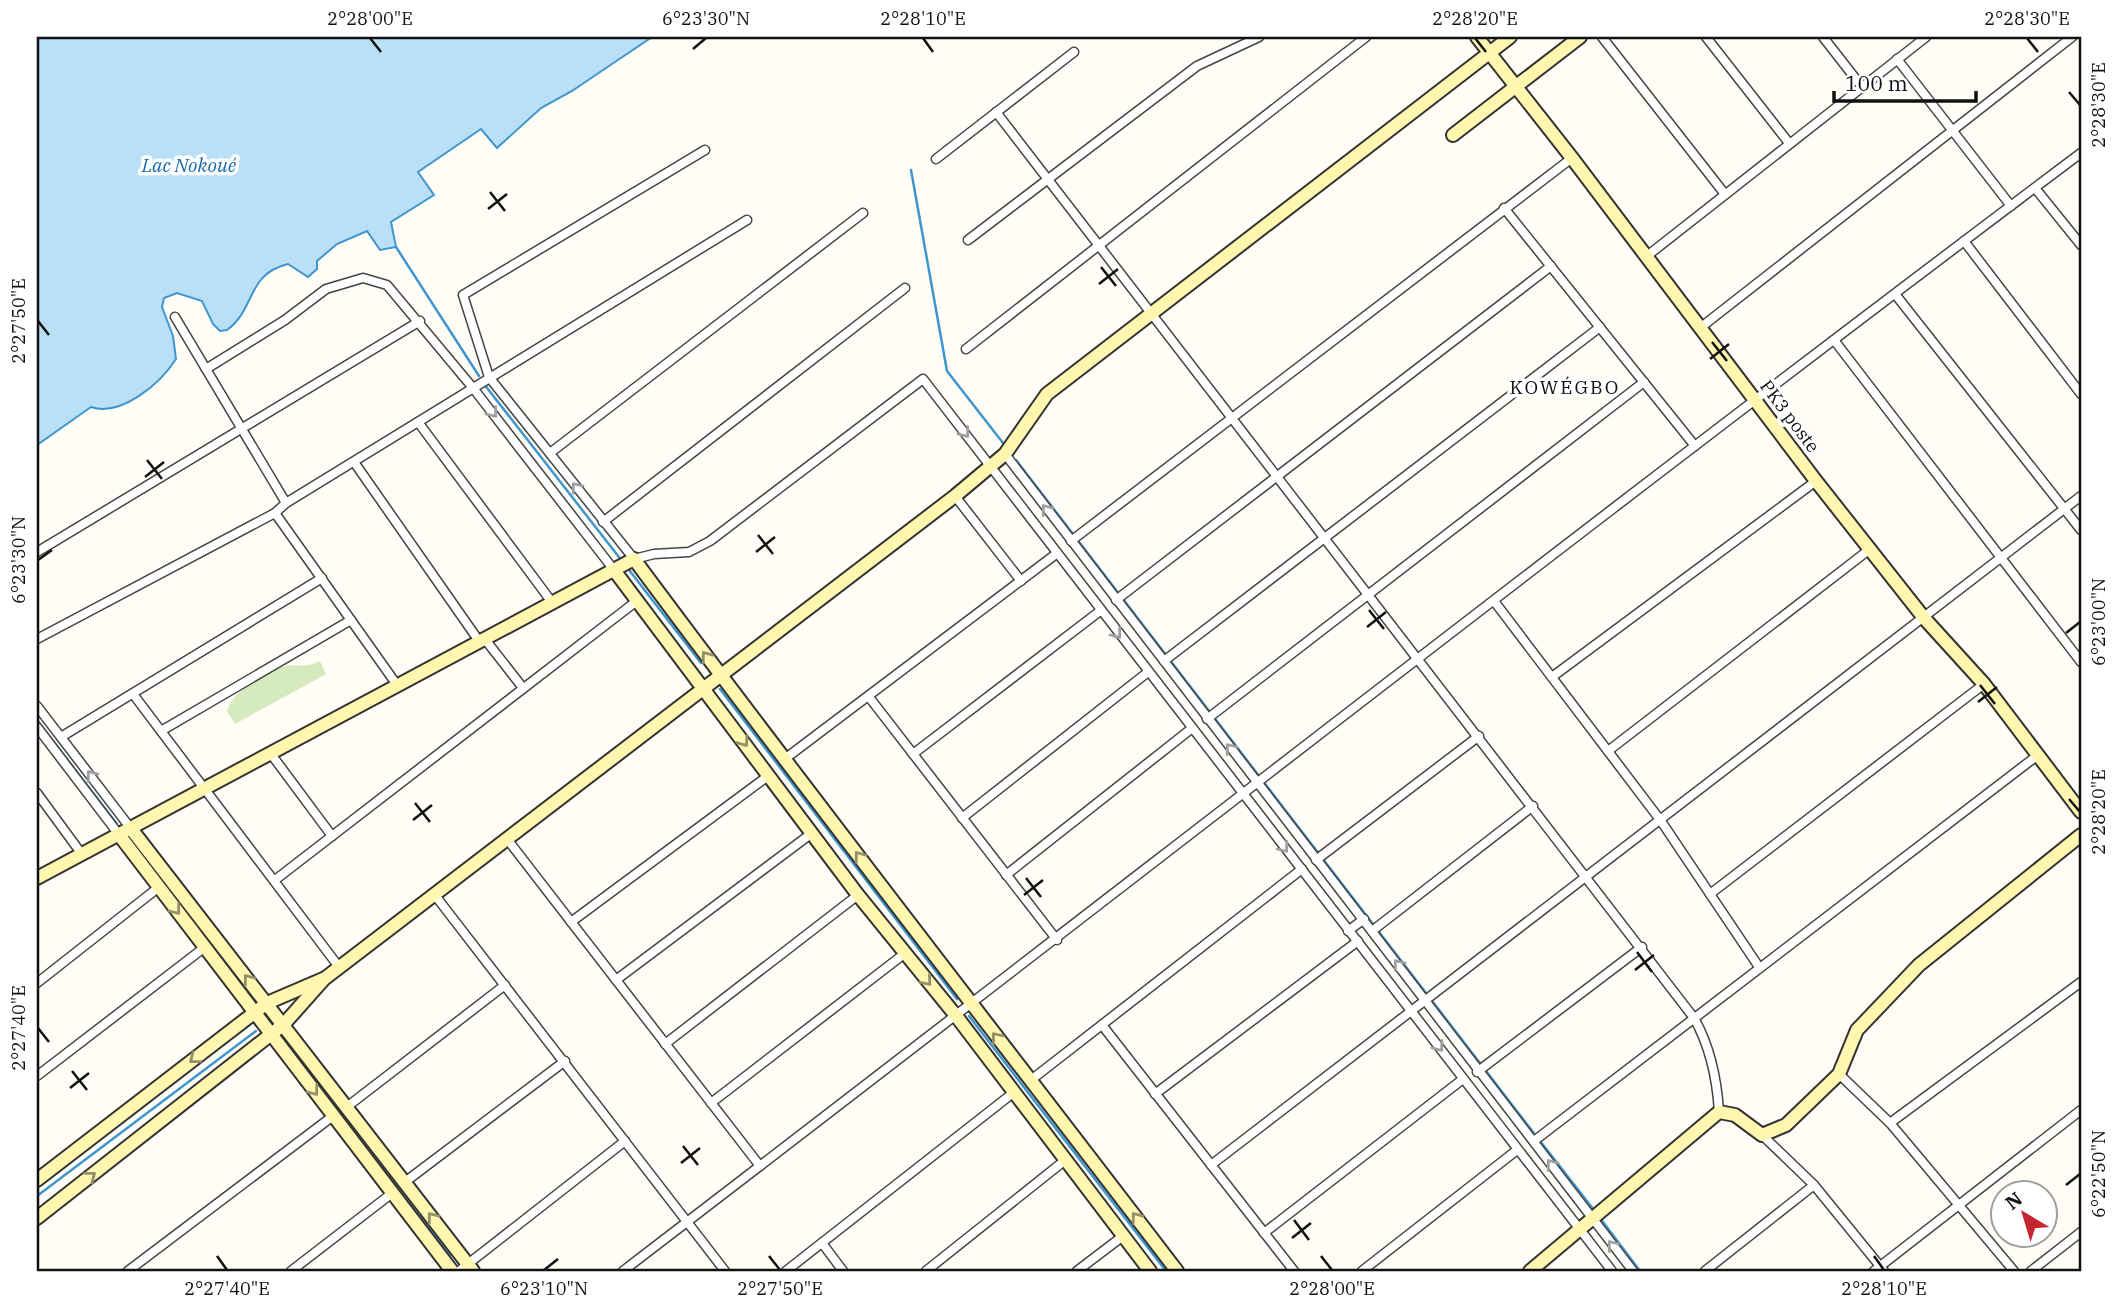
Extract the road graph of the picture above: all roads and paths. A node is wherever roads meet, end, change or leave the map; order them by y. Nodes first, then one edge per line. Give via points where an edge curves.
1 (1259, 37) edge
2 (1366, 37) edge
3 (1476, 37) edge
4 (1510, 37) edge
5 (1580, 37) edge
6 (1602, 37) edge
7 (1706, 37) edge
8 (1823, 37) edge
9 (1926, 37) edge
10 (2072, 37) edge
11 (1074, 52) dead end
12 (1489, 53) junction
13 (1897, 59) junction
14 (1862, 86) junction
15 (1516, 88) junction
16 (996, 112) junction
17 (1952, 130) junction
18 (1454, 135) dead end
19 (1789, 143) junction
20 (705, 150) dead end
21 (2081, 153) edge
22 (1572, 158) junction
23 (936, 159) dead end
24 (1048, 179) junction
25 (2035, 188) junction
26 (1724, 193) junction
27 (2011, 206) junction
28 (1504, 208) junction
29 (863, 212) dead end
30 (747, 220) dead end
31 (968, 240) dead end
32 (1964, 242) junction
33 (1099, 245) junction
34 (2081, 245) edge
35 (1647, 256) junction
36 (1551, 267) junction
37 (905, 288) dead end
38 (1895, 294) junction
39 (1152, 314) junction
40 (175, 317) dead end
41 (420, 321) junction
42 (1600, 327) junction
43 (1700, 328) junction
44 (1834, 340) junction
45 (966, 349) dead end
46 (206, 369) junction
47 (489, 377) junction
48 (1644, 382) junction
49 (473, 388) junction
50 (2081, 394) edge
51 (1755, 399) junction
52 (1233, 418) junction
53 (418, 422) junction
54 (242, 430) junction
55 (1695, 446) junction
56 (550, 453) junction
57 (1005, 453) junction
58 (354, 462) junction
59 (991, 466) junction
60 (1279, 478) junction
61 (1816, 481) junction
62 (955, 496) junction
63 (2081, 496) edge
64 (286, 503) junction
65 (2064, 509) junction
66 (275, 513) junction
67 (603, 522) junction
68 (2081, 530) edge
69 (1325, 538) junction
70 (1071, 541) junction
71 (1870, 549) junction
72 (37, 552) edge
73 (1056, 554) junction
74 (2001, 557) junction
75 (634, 559) junction
76 (614, 570) junction
77 (322, 578) junction
78 (1021, 581) junction
79 (1368, 594) junction
80 (638, 600) junction
81 (1116, 600) junction
82 (551, 601) junction
83 (1494, 601) junction
84 (1100, 611) junction
85 (1924, 618) junction
86 (351, 620) junction
87 (37, 639) edge
88 (481, 639) junction
89 (1419, 659) junction
90 (1164, 661) junction
91 (2081, 662) edge
92 (1148, 672) junction
93 (722, 677) junction
94 (1552, 677) junction
95 (1983, 684) junction
96 (397, 685) junction
97 (523, 688) junction
98 (705, 689) junction
99 (133, 694) junction
100 (869, 697) junction
101 (37, 706) edge
102 (1207, 719) junction
103 (37, 727) edge
104 (1191, 729) junction
105 (161, 731) junction
106 (1479, 736) junction
107 (61, 737) junction
108 (1608, 751) junction
109 (271, 754) junction
110 (913, 754) junction
111 (2038, 755) junction
112 (786, 758) junction
113 (768, 776) junction
114 (1258, 783) junction
115 (206, 789) junction
116 (37, 793) edge
117 (1243, 793) junction
118 (1533, 806) junction
119 (2081, 812) edge
120 (962, 818) junction
121 (1661, 821) junction
122 (126, 833) junction
123 (812, 833) junction
124 (2081, 835) edge
125 (332, 836) junction
126 (507, 839) junction
127 (81, 853) junction
128 (1316, 860) junction
129 (1302, 869) junction
130 (1006, 875) junction
131 (37, 878) edge
132 (1588, 878) junction
133 (275, 880) junction
134 (159, 887) junction
135 (434, 894) junction
136 (1710, 894) junction
137 (858, 895) junction
138 (1364, 919) junction
139 (571, 922) junction
140 (1349, 931) junction
141 (1372, 931) junction
142 (1057, 940) junction
143 (1358, 941) junction
144 (205, 947) junction
145 (1642, 947) junction
146 (904, 954) junction
147 (339, 967) junction
148 (1759, 967) junction
149 (324, 979) junction
150 (616, 980) junction
151 (2081, 982) edge
152 (37, 983) edge
153 (505, 985) junction
154 (1426, 1000) junction
155 (971, 1006) junction
156 (262, 1007) junction
157 (1411, 1011) junction
158 (957, 1017) junction
159 (1694, 1018) junction
160 (284, 1024) junction
161 (1102, 1025) junction
162 (272, 1034) junction
163 (666, 1044) junction
164 (565, 1061) junction
165 (1477, 1072) junction
166 (1839, 1074) junction
167 (37, 1076) edge
168 (1463, 1079) junction
169 (1031, 1080) junction
170 (1013, 1093) junction
171 (1155, 1094) junction
172 (711, 1103) junction
173 (348, 1106) junction
174 (2081, 1110) edge
175 (1719, 1112) junction
176 (333, 1116) junction
177 (1890, 1123) junction
178 (1762, 1135) junction
179 (625, 1141) junction
180 (1534, 1141) junction
181 (1517, 1150) junction
182 (1064, 1161) junction
183 (1211, 1165) junction
184 (760, 1166) junction
185 (37, 1180) edge
186 (405, 1182) junction
187 (1814, 1185) junction
188 (391, 1194) junction
189 (1960, 1203) junction
190 (37, 1218) edge
191 (1592, 1219) junction
192 (687, 1222) junction
193 (1580, 1230) junction
194 (2081, 1232) edge
195 (1264, 1233) junction
196 (1123, 1236) junction
197 (822, 1243) junction
198 (467, 1269) edge
199 (1879, 1270) edge
200 (128, 1271) edge
201 (291, 1271) edge
202 (452, 1271) edge
203 (623, 1271) edge
204 (725, 1271) edge
205 (786, 1271) edge
206 (843, 1271) edge
207 (926, 1271) edge
208 (1077, 1271) edge
209 (1150, 1271) edge
210 (1177, 1271) edge
211 (1294, 1271) edge
212 (1362, 1271) edge
213 (1530, 1271) edge
214 (1612, 1271) edge
215 (1633, 1271) edge
216 (1705, 1271) edge
217 (2014, 1271) edge
218 (2031, 1271) edge

1 - 24 street via 1196,66
2 - 33 street
3 - 12 street, PK3 poste
4 - 12 street
5 - 15 street
6 - 26 street
7 - 19 street
8 - 14 street
9 - 13 street
10 - 17 street
11 - 16 street
12 - 15 street, PK3 poste
12 - 39 street
13 - 14 street
13 - 17 street
14 - 19 street
15 - 18 street
15 - 22 street, PK3 poste
16 - 23 street
16 - 24 street
17 - 27 street
17 - 43 street
19 - 26 street
20 - 47 street via 463,295
21 - 25 street
22 - 28 street
22 - 35 street, PK3 poste
24 - 31 street
24 - 33 street
25 - 27 street
25 - 34 street
26 - 35 street
27 - 32 street
28 - 36 street
28 - 52 street
29 - 56 street
30 - 47 street
32 - 38 street
32 - 50 street
33 - 39 street
33 - 45 street
35 - 43 street, PK3 poste
36 - 42 street
36 - 60 street
37 - 67 street
38 - 44 street
38 - 65 street
39 - 52 street
39 - 57 street via 1047,394
40 - 46 street
41 - 46 street via 387,285 363,278 345,281
41 - 49 street
41 - 54 street
42 - 48 street
42 - 69 street
43 - 51 street, PK3 poste
44 - 51 street
44 - 74 street
46 - 54 street
47 - 49 street
47 - 56 street
48 - 55 street
48 - 79 street
49 - 53 street
49 -> 76 street
51 - 55 street
51 - 61 street, PK3 poste
52 - 60 street
52 - 70 street
53 - 58 street
53 - 82 street
54 - 64 street
54 - 72 street
55 - 83 street
67 -> 56 street
57 - 59 street
70 -> 57 street
58 - 64 street
58 - 88 street
59 - 62 street
59 - 73 street
75 -> 59 street via 689,552 710,541 923,379
60 - 69 street
60 - 81 street
61 - 71 street, PK3 poste
61 - 94 street
62 - 78 street
62 - 93 street
63 - 65 street
64 - 66 street
65 - 68 street
65 - 74 street
66 - 77 street
66 - 87 street
67 - 75 street
69 - 79 street
69 - 90 street
70 - 81 street
71 - 85 street, PK3 poste
71 - 108 street
73 - 78 street
73 - 84 street
74 - 85 street
74 - 91 street
75 - 76 street
93 -> 75 street
76 - 80 street
76 - 82 street
77 - 86 street
77 - 99 street
78 - 100 street
79 - 89 street
79 - 102 street
80 - 97 street
80 - 98 street
81 - 90 street
82 - 88 street
83 - 89 street
83 - 94 street
84 -> 92 street
84 - 110 street
85 - 95 street, PK3 poste
85 - 121 street
86 - 96 street
86 - 105 street
88 - 96 street
88 - 97 street
89 - 106 street
89 - 114 street
90 - 102 street
92 - 104 street
92 - 120 street
93 - 98 street
93 - 112 street
94 - 108 street
95 - 111 street, PK3 poste
95 - 136 street
96 - 109 street
97 - 125 street
98 -> 113 street
98 - 126 street
99 - 105 street
99 - 107 street
100 - 110 street
100 - 112 street
101 - 107 street
114 -> 102 street
103 - 122 street
104 - 117 street
104 - 130 street
105 - 115 street
106 - 118 street
106 - 128 street
122 -> 107 street
108 - 121 street
109 - 115 street
109 - 125 street
110 - 120 street
111 - 119 street, PK3 poste
111 - 148 street
155 -> 112 street
113 - 123 street
113 - 139 street
114 - 117 street
114 - 128 street
115 - 122 street
115 - 133 street
116 - 127 street
117 -> 129 street
117 - 142 street
118 - 132 street
118 - 141 street
120 - 130 street
121 - 132 street
121 - 136 street
122 - 127 street
122 - 134 street
156 -> 122 street
123 - 137 street
123 - 150 street
124 - 166 street via 1919,965 1857,1030
125 - 133 street
126 - 135 street
126 - 139 street
127 - 131 street
128 - 138 street
129 - 140 street
129 - 161 street
130 - 142 street
132 - 145 street
132 - 154 street
133 - 147 street
134 -> 144 street
134 - 152 street
135 - 147 street
135 - 153 street
136 - 148 street
137 - 146 street
137 - 163 street
138 - 140 street
138 - 141 street
139 - 150 street
140 - 143 street
154 -> 141 street
142 - 155 street
143 - 157 street
143 - 171 street
144 - 156 street
144 - 167 street
145 - 159 street
145 - 165 street
146 -> 158 street
146 - 172 street
147 - 149 street
148 - 159 street
149 - 156 street
149 - 160 street
150 - 163 street
151 - 177 street
153 - 164 street
153 - 173 street
154 - 157 street
154 - 165 street
155 - 158 street
169 -> 155 street
156 - 160 street
156 - 162 street
156 -> 185 street
157 -> 168 street
157 - 183 street
158 - 170 street
158 - 184 street
159 - 175 street via 1712,1060
159 - 180 street
160 - 162 street
160 - 173 street
161 - 169 street
161 - 171 street
162 -> 176 street
190 -> 162 street
163 - 172 street
164 - 179 street
164 - 186 street
165 - 180 street
166 - 177 street
166 - 178 street via 1786,1125
168 - 181 street
168 - 195 street
210 -> 169 street
170 - 182 street
170 - 197 street
171 - 183 street
172 - 184 street
173 - 186 street
174 - 189 street
175 - 178 street via 1735,1115
175 - 191 street
176 - 188 street
176 - 200 street
177 - 189 street
178 - 187 street
179 - 192 street
179 - 198 street
191 -> 180 street
181 - 193 street
181 - 212 street
182 - 196 street
182 - 207 street
183 - 195 street
184 - 192 street
198 -> 186 street
187 - 199 street
187 - 216 street
188 - 201 street
188 - 202 street
189 - 199 street
189 - 217 street
191 - 193 street
215 -> 191 street
192 - 203 street
192 - 204 street
193 - 213 street
193 - 214 street
194 - 218 street
195 - 211 street
196 - 208 street
196 - 209 street
197 - 205 street
197 - 206 street

